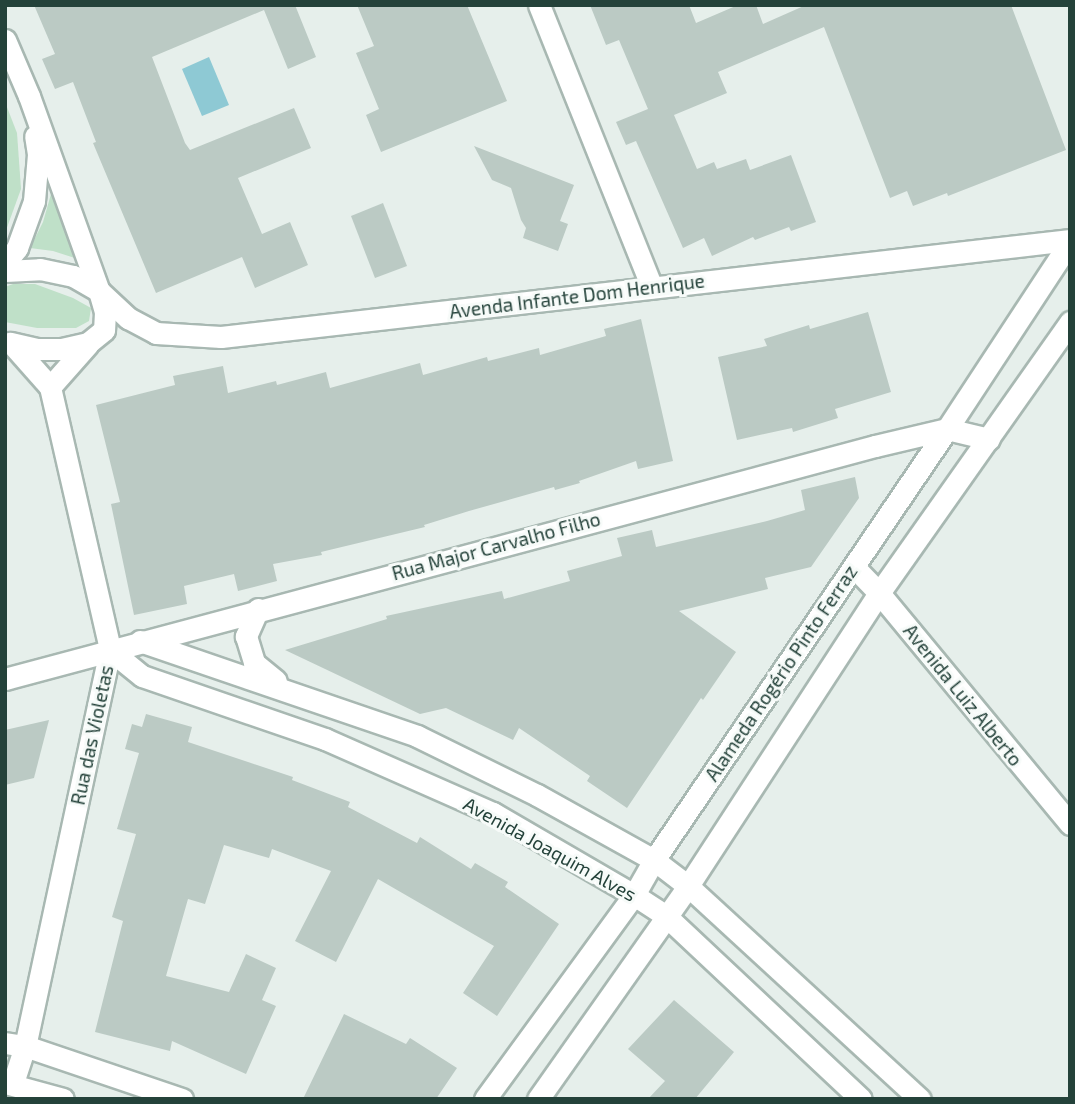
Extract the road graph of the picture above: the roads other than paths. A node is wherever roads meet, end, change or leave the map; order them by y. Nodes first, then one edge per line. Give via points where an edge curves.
1 (539, 5) edge
2 (5, 40) edge
3 (29, 96) junction
4 (1070, 241) edge
5 (5, 263) edge
6 (5, 271) edge
7 (652, 287) junction
8 (99, 291) junction
9 (1070, 322) edge
10 (9, 342) edge
11 (88, 343) junction
12 (50, 387) junction
13 (947, 429) junction
14 (989, 439) junction
15 (854, 567) junction
16 (879, 593) junction
17 (258, 609) junction
18 (140, 641) junction
19 (110, 650) junction
20 (5, 679) edge
21 (286, 689) junction
22 (1070, 824) edge
23 (653, 860) junction
24 (688, 886) junction
25 (634, 895) junction
26 (666, 916) junction
27 (15, 1044) edge
28 (9, 1083) edge
29 (63, 1099) edge
30 (181, 1099) edge
31 (485, 1099) edge
32 (538, 1099) edge
33 (861, 1099) edge
34 (920, 1099) edge

1 - 7 street
2 - 3 street
3 - 5 street via 38,154 34,201 17,248
3 - 8 street
4 - 7 street, Avenda Infante Dom Henrique
4 - 13 street, Alameda Rogério Pinto Ferraz
6 - 8 street via 40,269 72,276
7 - 8 street, Avenda Infante Dom Henrique via 221,337 156,333 128,318
8 - 11 street via 104,330
9 - 14 street, Alameda Rogério Pinto Ferraz
10 - 11 street via 37,349
10 - 12 street, Rua das Violetas
11 - 12 street
12 - 19 street, Rua das Violetas
13 - 14 street, Rua Major Carvalho Filho
13 - 15 street, Alameda Rogério Pinto Ferraz
13 - 17 street, Rua Major Carvalho Filho
14 - 16 street, Alameda Rogério Pinto Ferraz
15 - 16 street, Avenida Luiz Alberto
15 - 23 street, Alameda Rogério Pinto Ferraz
16 - 22 street, Avenida Luiz Alberto
16 - 24 street, Alameda Rogério Pinto Ferraz
17 - 18 street, Rua Major Carvalho Filho
17 - 21 street, Avenida Joaquim Alves via 246,636 254,663
18 - 19 street, Rua Major Carvalho Filho
18 - 21 street, Avenida Joaquim Alves
19 - 20 street, Rua Major Carvalho Filho
19 - 25 street, Avenida Joaquim Alves via 142,676 325,739 493,813
19 - 27 street, Rua das Violetas
21 - 23 street, Avenida Joaquim Alves via 416,736 537,795
23 - 24 street, Avenida Joaquim Alves
23 - 25 street, Alameda Rogério Pinto Ferraz
24 - 26 street, Alameda Rogério Pinto Ferraz
24 - 34 street, Avenida Joaquim Alves
25 - 26 street, Avenida Joaquim Alves
25 - 31 street, Alameda Rogério Pinto Ferraz
26 - 32 street, Alameda Rogério Pinto Ferraz
26 - 33 street, Avenida Joaquim Alves
27 - 28 street, Rua das Violetas
27 - 30 street
28 - 29 street

